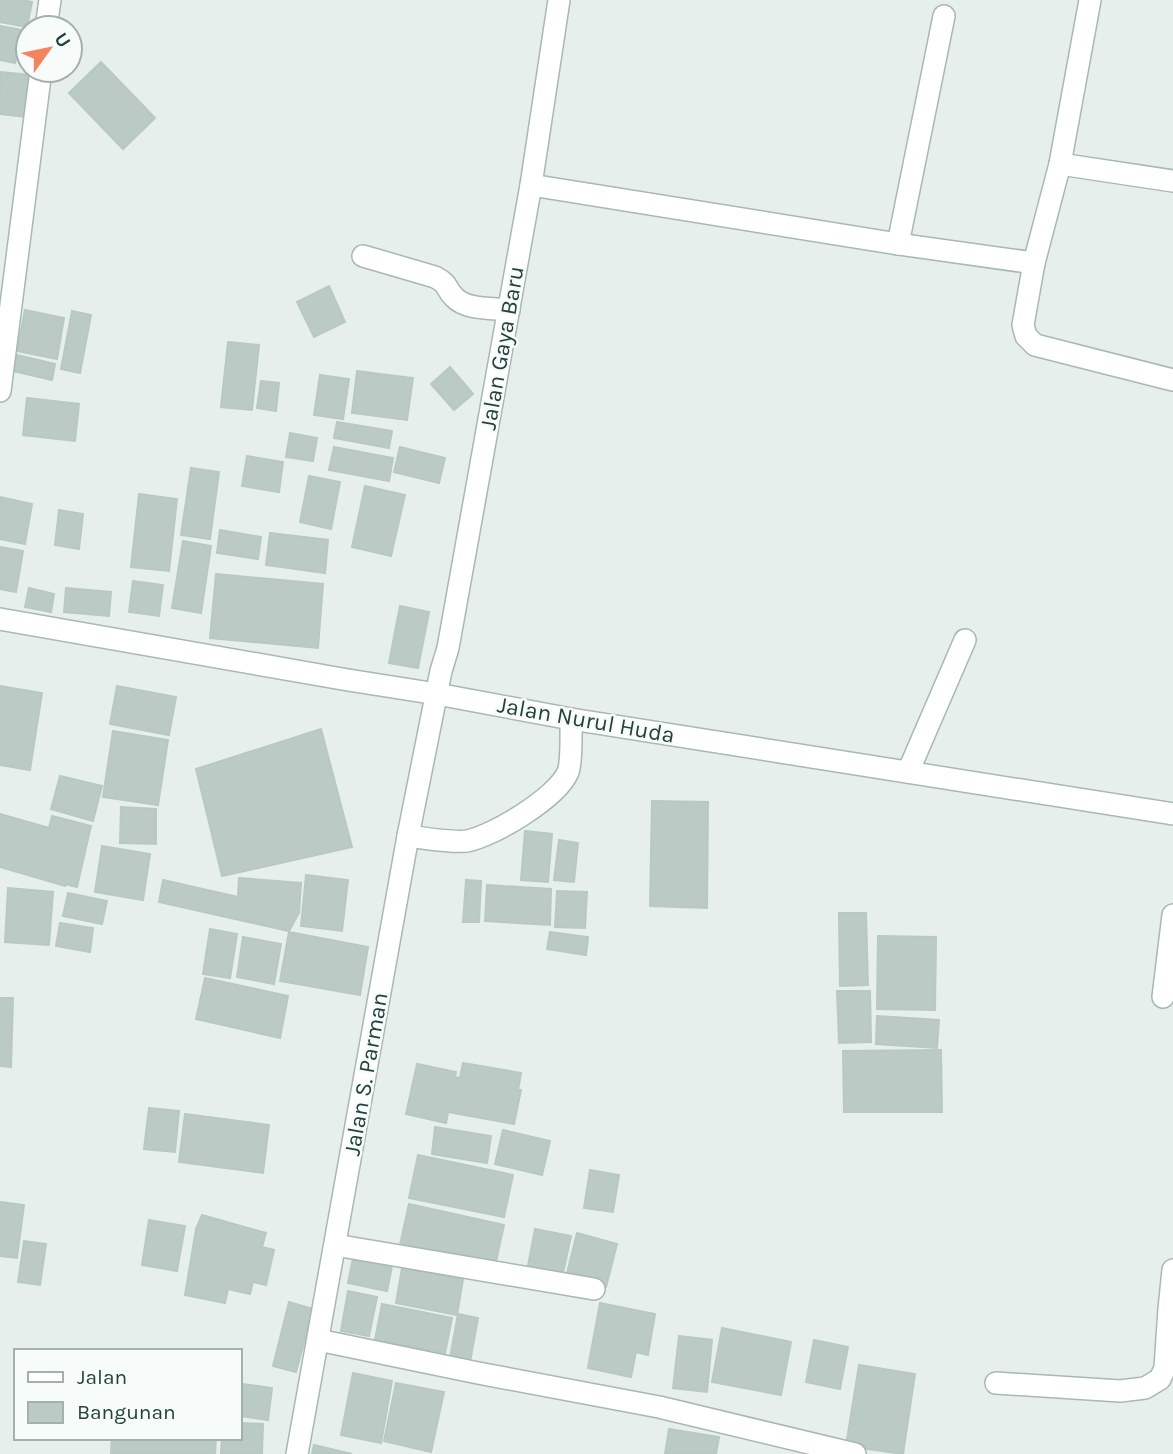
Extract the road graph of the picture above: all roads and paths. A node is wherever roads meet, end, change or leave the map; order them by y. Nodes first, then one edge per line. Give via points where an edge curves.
1 (559, 0) edge
2 (1090, 0) edge
3 (944, 16) dead end
4 (38, 84) edge
5 (1060, 164) junction
6 (1173, 181) edge
7 (531, 185) junction
8 (9, 239) edge
9 (898, 244) junction
10 (363, 256) dead end
11 (1034, 263) junction
12 (509, 310) junction
13 (1173, 380) edge
14 (0, 391) edge
15 (0, 619) edge
16 (965, 639) dead end
17 (437, 694) junction
18 (571, 719) junction
19 (908, 772) junction
20 (1173, 814) edge
21 (408, 836) junction
22 (1173, 915) edge
23 (1163, 997) dead end
24 (335, 1245) junction
25 (1173, 1270) edge
26 (594, 1289) dead end
27 (318, 1340) junction
28 (996, 1383) dead end
29 (297, 1454) edge
30 (855, 1454) edge

1 - 7 street, Jalan Gaya Baru
2 - 5 street
3 - 9 street
4 - 8 street
5 - 6 street
5 - 11 street
7 - 9 street
7 - 12 street, Jalan Gaya Baru
8 - 14 street
9 - 11 street
10 - 12 street via 435,277 467,305
11 - 13 street via 1023,325 1035,345
12 - 17 street, Jalan Gaya Baru
15 - 17 street, Jalan Nurul Huda
16 - 19 street
17 - 18 street, Jalan Nurul Huda
17 - 21 street, Jalan S. Parman
18 - 19 street, Jalan Nurul Huda
18 - 21 street via 568,772 534,806 491,833 465,841
19 - 20 street, Jalan Nurul Huda
21 - 24 street, Jalan S. Parman
22 - 23 street
24 - 26 street
24 - 27 street, Jalan S. Parman
25 - 28 street via 1165,1368 1160,1379 1145,1388 1120,1391
27 - 29 street, Jalan S. Parman
27 - 30 street via 659,1407

